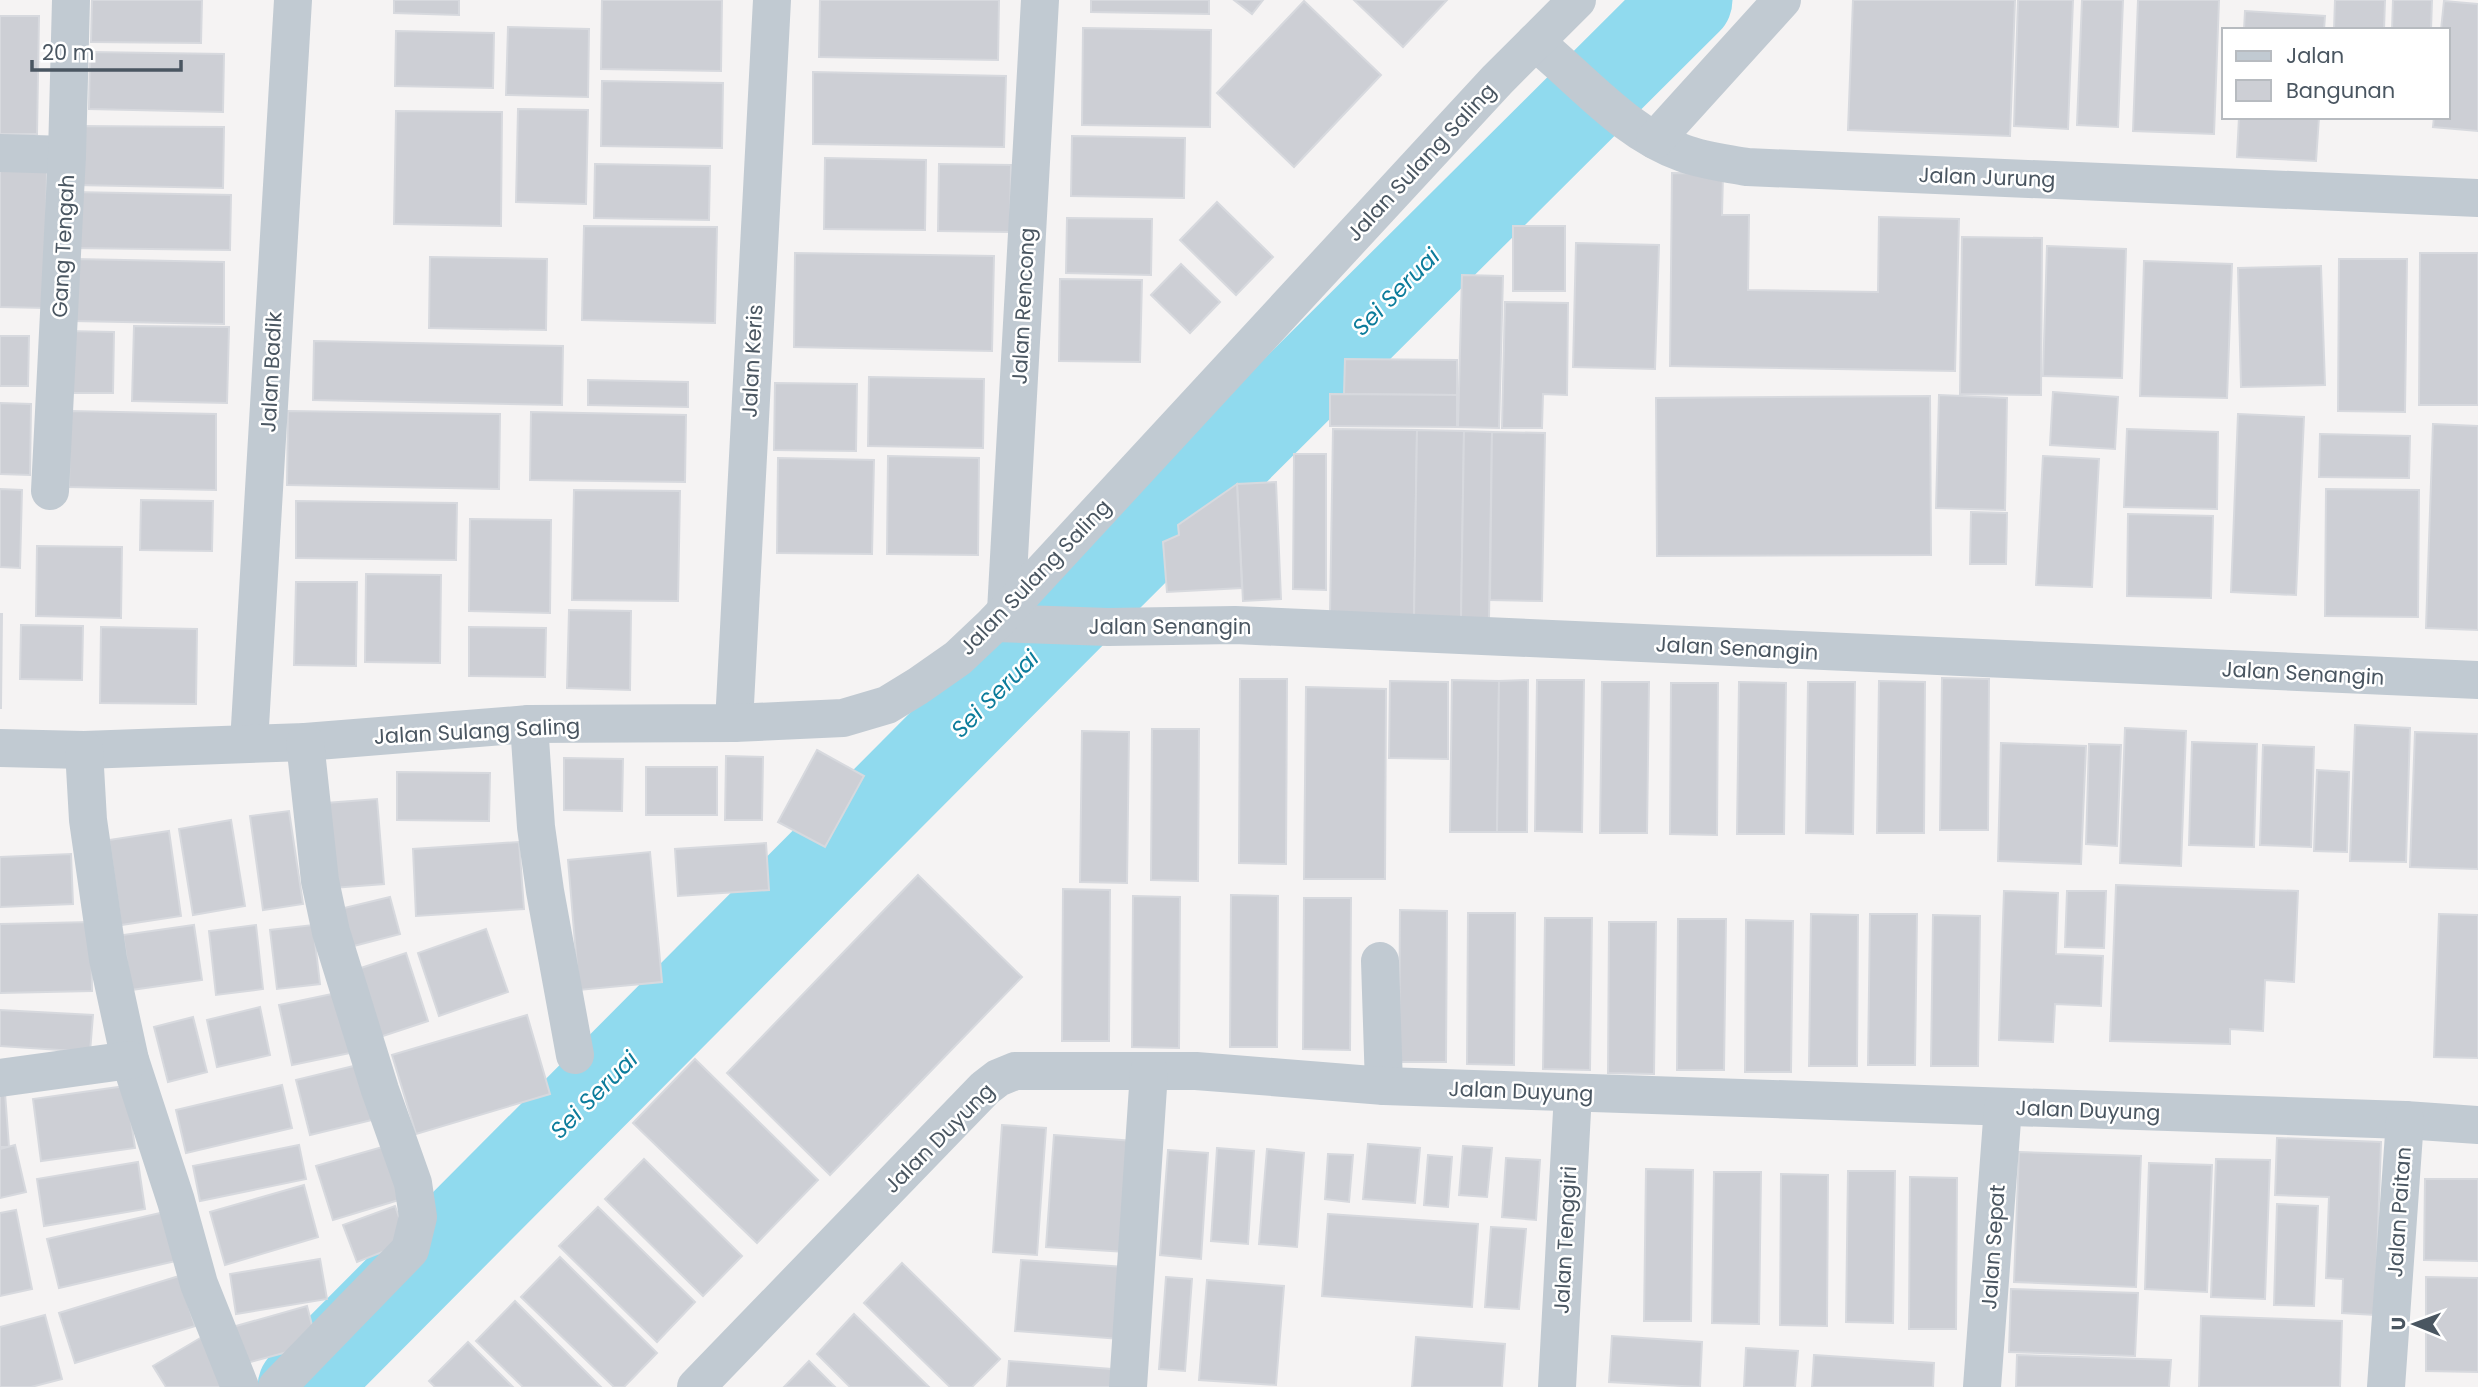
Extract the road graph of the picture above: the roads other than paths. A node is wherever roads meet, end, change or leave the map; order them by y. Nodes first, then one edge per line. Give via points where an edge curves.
1 (71, 0) edge
2 (293, 0) edge
3 (772, 0) edge
4 (1040, 0) edge
5 (1577, 0) edge
6 (1782, 0) edge
7 (1547, 53) junction
8 (1655, 140) junction
9 (0, 153) edge
10 (67, 155) junction
11 (2478, 198) edge
12 (50, 491) dead end
13 (1008, 620) junction
14 (2478, 680) edge
15 (734, 723) junction
16 (529, 724) junction
17 (306, 742) junction
18 (249, 743) junction
19 (0, 748) edge
20 (84, 750) junction
21 (1380, 961) dead end
22 (575, 1055) dead end
23 (130, 1060) junction
24 (1149, 1072) junction
25 (0, 1078) edge
26 (1384, 1086) junction
27 (1573, 1093) junction
28 (2003, 1107) junction
29 (2405, 1120) junction
30 (2478, 1125) edge
31 (240, 1387) edge
32 (277, 1387) edge
33 (696, 1387) edge
34 (1128, 1387) edge
35 (1558, 1387) edge
36 (1982, 1387) edge
37 (2386, 1387) edge

1 - 10 street, Gang Tengah
2 - 18 street, Jalan Badik
3 - 15 street, Jalan Keris
4 - 13 street, Jalan Rencong
5 - 7 street, Jalan Sulang Saling
6 - 8 street
7 - 8 street, Jalan Jurung via 1615,113
7 - 13 street, Jalan Sulang Saling via 1497,80
8 - 11 street, Jalan Jurung via 1681,153 1747,167
9 - 10 street
10 - 12 street, Gang Tengah
13 - 14 street, Jalan Senangin via 1108,626 1249,626
13 - 15 street, Jalan Sulang Saling via 887,705 843,718
15 - 16 street, Jalan Sulang Saling
16 - 17 street, Jalan Sulang Saling
16 - 22 street via 536,827
17 - 18 street, Jalan Sulang Saling
17 - 32 street via 320,881 331,932 413,1183 418,1217 410,1250
18 - 20 street, Jalan Sulang Saling
19 - 20 street, Jalan Sulang Saling
20 - 23 street via 90,833 108,959
21 - 26 street
23 - 25 street
23 - 31 street via 199,1284
24 - 26 street, Jalan Duyung via 1196,1071
24 - 33 street, Jalan Duyung via 1032,1070 998,1078
24 - 34 street
26 - 27 street, Jalan Duyung
27 - 28 street, Jalan Duyung
27 - 35 street, Jalan Tenggiri
28 - 29 street, Jalan Duyung
28 - 36 street, Jalan Sepat
29 - 30 street, Jalan Duyung
29 - 37 street, Jalan Paitan

